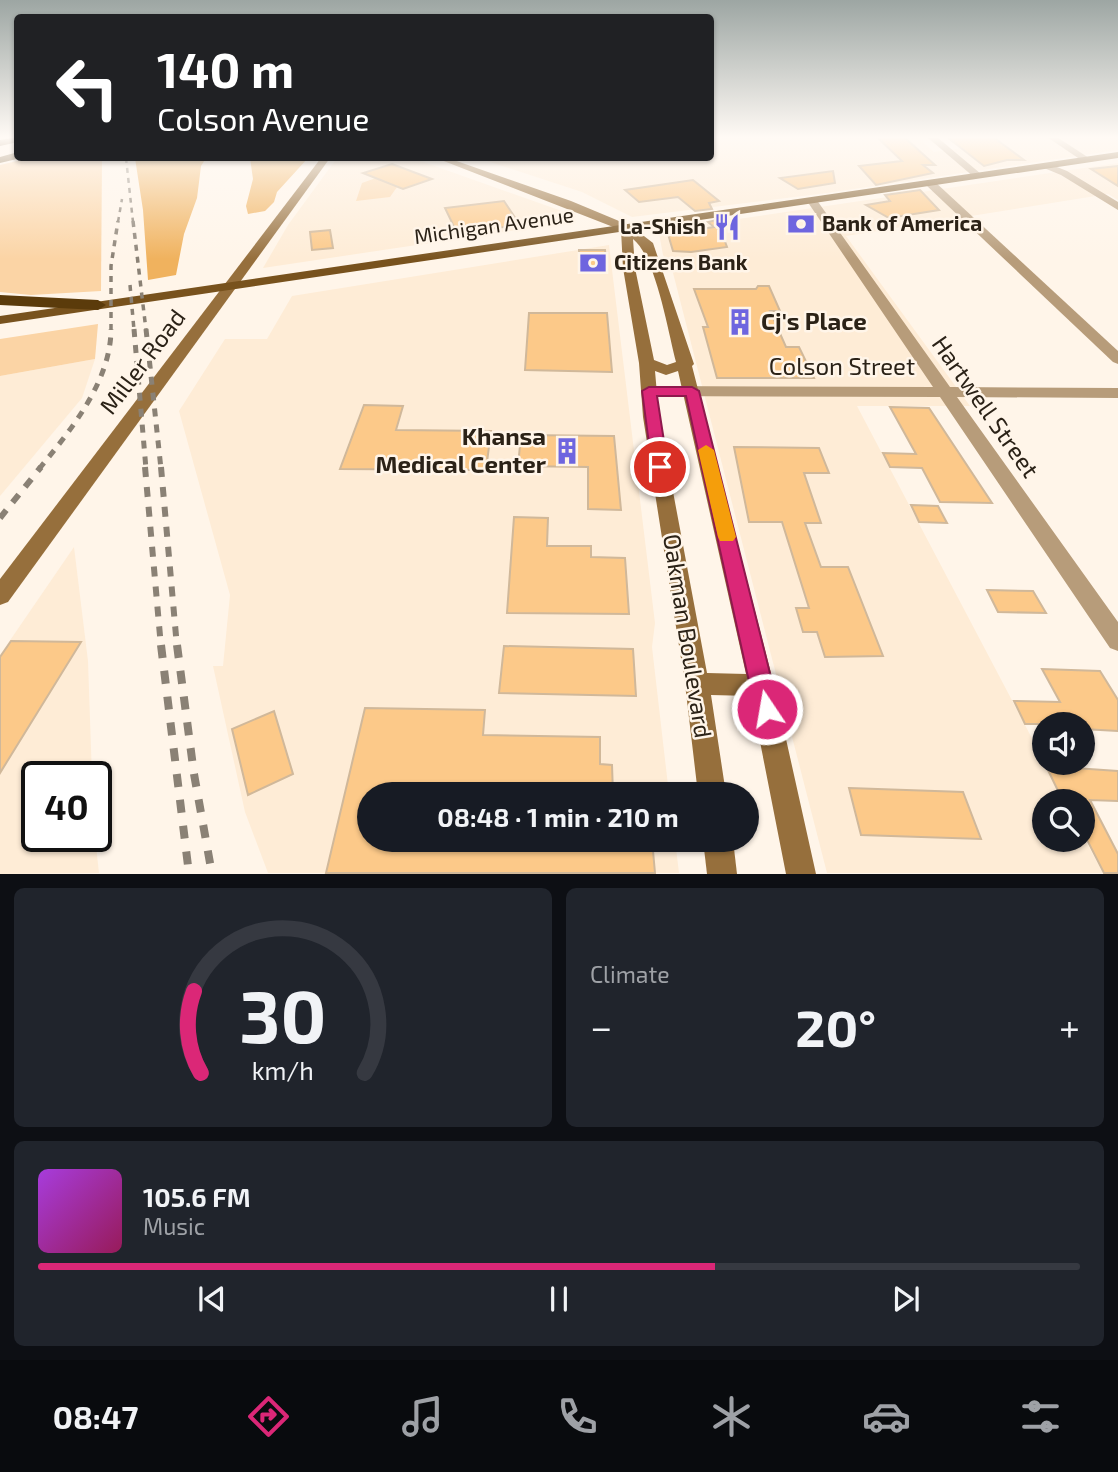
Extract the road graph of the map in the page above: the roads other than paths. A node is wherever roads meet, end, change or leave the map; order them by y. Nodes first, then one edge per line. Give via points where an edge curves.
1 (309, 178) edge
2 (496, 178) edge
3 (966, 178) edge
4 (1073, 178) edge
5 (930, 183) junction
6 (812, 201) junction
7 (1118, 206) edge
8 (627, 228) junction
9 (229, 286) junction
10 (0, 300) edge
11 (98, 305) junction
12 (0, 320) edge
13 (1118, 359) edge
14 (647, 363) junction
15 (685, 364) junction
16 (649, 391) junction
17 (692, 391) junction
18 (945, 392) junction
19 (1118, 393) edge
20 (0, 596) edge
21 (1118, 641) edge
22 (697, 684) junction
23 (762, 685) junction
24 (710, 782) edge
25 (719, 852) edge
26 (722, 873) edge
27 (801, 873) edge

1 - 9 street, Miller Road
2 - 8 street
3 - 5 main road, Michigan Avenue
4 - 7 street
5 - 6 main road, Michigan Avenue
5 - 13 street
6 - 8 main road, Michigan Avenue
6 - 18 street, Hartwell Street
8 - 9 main road, Michigan Avenue
8 - 14 street, Oakman Boulevard via 629,268
8 - 15 street via 649,246
9 - 11 main road, Michigan Avenue
9 - 20 street, Miller Road
10 - 11 highway
11 - 12 main road, Michigan Avenue
14 - 15 street via 666,370
14 - 16 street, Oakman Boulevard
15 - 17 street
16 - 17 street, Colson Street
16 - 22 street, Oakman Boulevard
17 - 18 street, Colson Street
17 - 23 street
18 - 19 street, Colson Street
18 - 21 street, Hartwell Street
22 - 23 street
22 - 24 street, Oakman Boulevard
23 - 27 street
25 - 26 street

